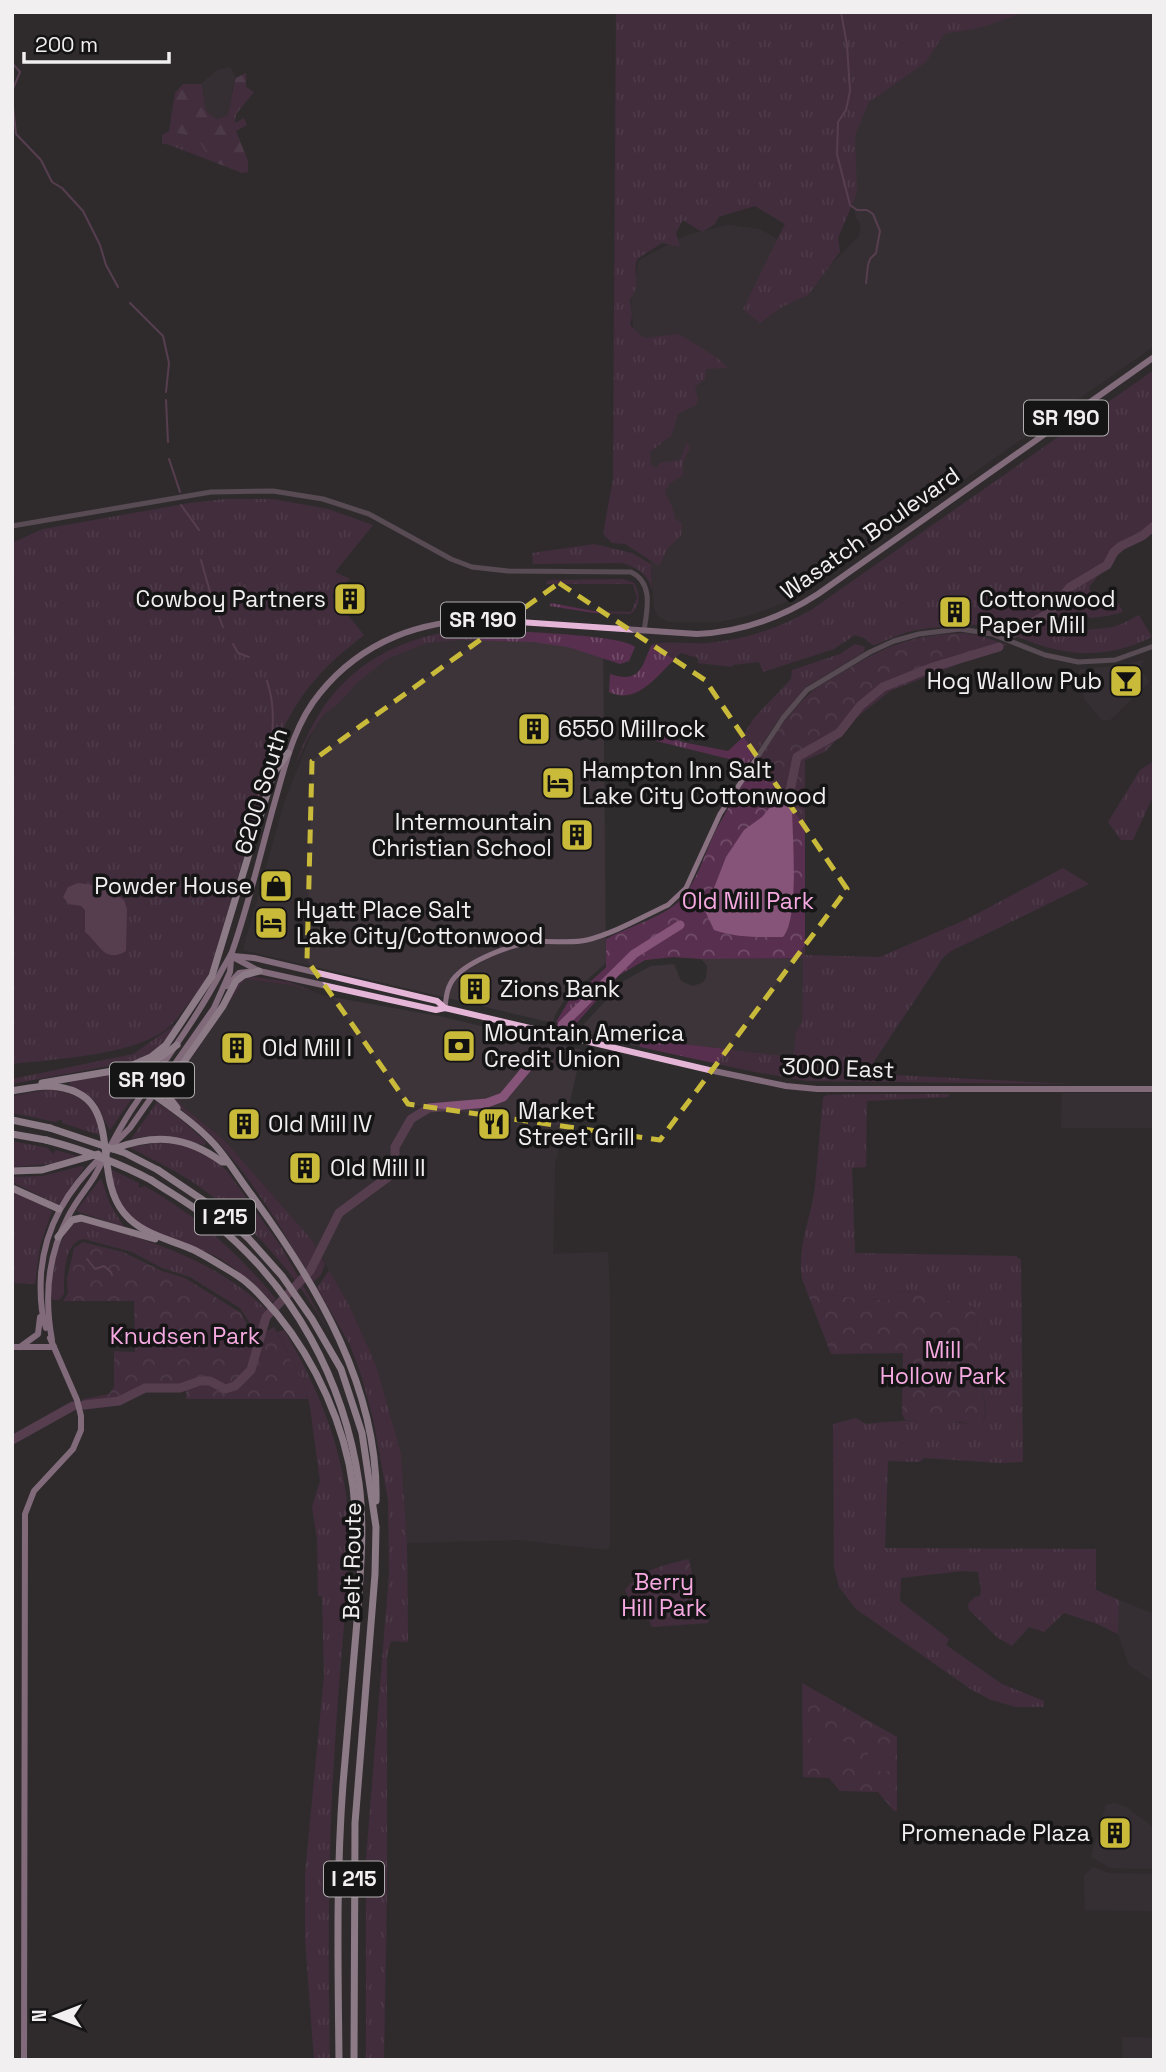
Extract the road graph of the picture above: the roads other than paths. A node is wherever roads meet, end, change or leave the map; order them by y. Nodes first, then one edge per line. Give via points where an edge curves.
1 (1154, 357) edge
2 (12, 526) edge
3 (644, 631) junction
4 (1154, 646) edge
5 (288, 754) junction
6 (231, 956) junction
7 (259, 971) junction
8 (222, 993) junction
9 (445, 1008) junction
10 (177, 1045) junction
11 (126, 1068) junction
12 (1154, 1089) edge
13 (12, 1090) edge
14 (154, 1095) junction
15 (184, 1117) junction
16 (12, 1120) edge
17 (12, 1134) edge
18 (106, 1152) junction
19 (227, 1162) junction
20 (12, 1171) edge
21 (12, 1188) edge
22 (59, 1209) junction
23 (58, 1237) junction
24 (194, 1251) junction
25 (40, 1301) junction
26 (53, 1343) junction
27 (16, 1347) edge
28 (376, 1527) junction
29 (360, 1578) junction
30 (24, 2060) edge
31 (339, 2060) edge
32 (354, 2060) edge

1 - 3 main road, Wasatch Boulevard / SR 190 via 795,608 757,624 719,632
2 - 3 street via 211,492 305,495 369,514 472,567 631,572 641,578 646,589
3 - 5 main road, 6200 South / SR 190 via 468,620 404,632 362,654 328,683 303,719
4 - 9 street via 1115,660 1078,662 1045,655 992,634 960,629 894,640 870,652 807,690 783,718 720,814 677,898 598,936 574,942 530,942 472,964 454,979
5 - 6 main road, 6200 South / SR 190
5 - 11 highway via 273,774 209,982 162,1050
6 - 7 main road, 3000 East
6 - 8 main road, 6200 South / SR 190
6 - 9 main road, 3000 East via 437,1001
6 - 10 main road, 6200 South / SR 190
7 - 8 main road via 239,973
7 - 9 main road, 3000 East via 436,1010
7 - 15 highway via 236,981 167,1086 167,1095
8 - 14 main road, 6200 South / SR 190
9 - 12 main road, 3000 East via 793,1087
10 - 11 highway via 154,1062
10 - 18 main road, 6200 South / SR 190
11 - 13 highway
13 - 18 highway via 48,1086 75,1091 99,1114
14 - 15 highway
14 - 18 main road, 6200 South / SR 190
15 - 19 highway
16 - 28 highway, Belt Route / I 215, bridge via 125,1153 216,1209 249,1239 313,1319 341,1368 362,1433
17 - 29 highway, Belt Route / I 215, bridge via 87,1150 151,1180 212,1221 274,1282 305,1325 332,1380 349,1437 359,1484
18 - 19 highway via 150,1139 171,1139 195,1145
18 - 20 highway via 65,1166
18 - 22 main road, 6200 South / SR 190
18 - 23 main road, 6200 South / SR 190
18 - 24 highway via 108,1183 126,1215 151,1234
19 - 28 highway via 298,1264 349,1362 370,1435 377,1480
21 - 22 highway
22 - 25 main road, 6200 South via 43,1252
23 - 24 highway via 72,1220 81,1218
23 - 26 main road, 6200 South via 48,1293
24 - 29 highway via 239,1276 260,1294 290,1331 321,1384 342,1439 353,1486
25 - 26 main road, 6200 South
25 - 27 main road via 38,1335
26 - 27 main road
26 - 30 main road via 76,1398 81,1425 76,1444 34,1491 25,1514
28 - 32 highway, Belt Route / I 215 via 355,1822
29 - 31 highway, Belt Route / I 215 via 341,1821

